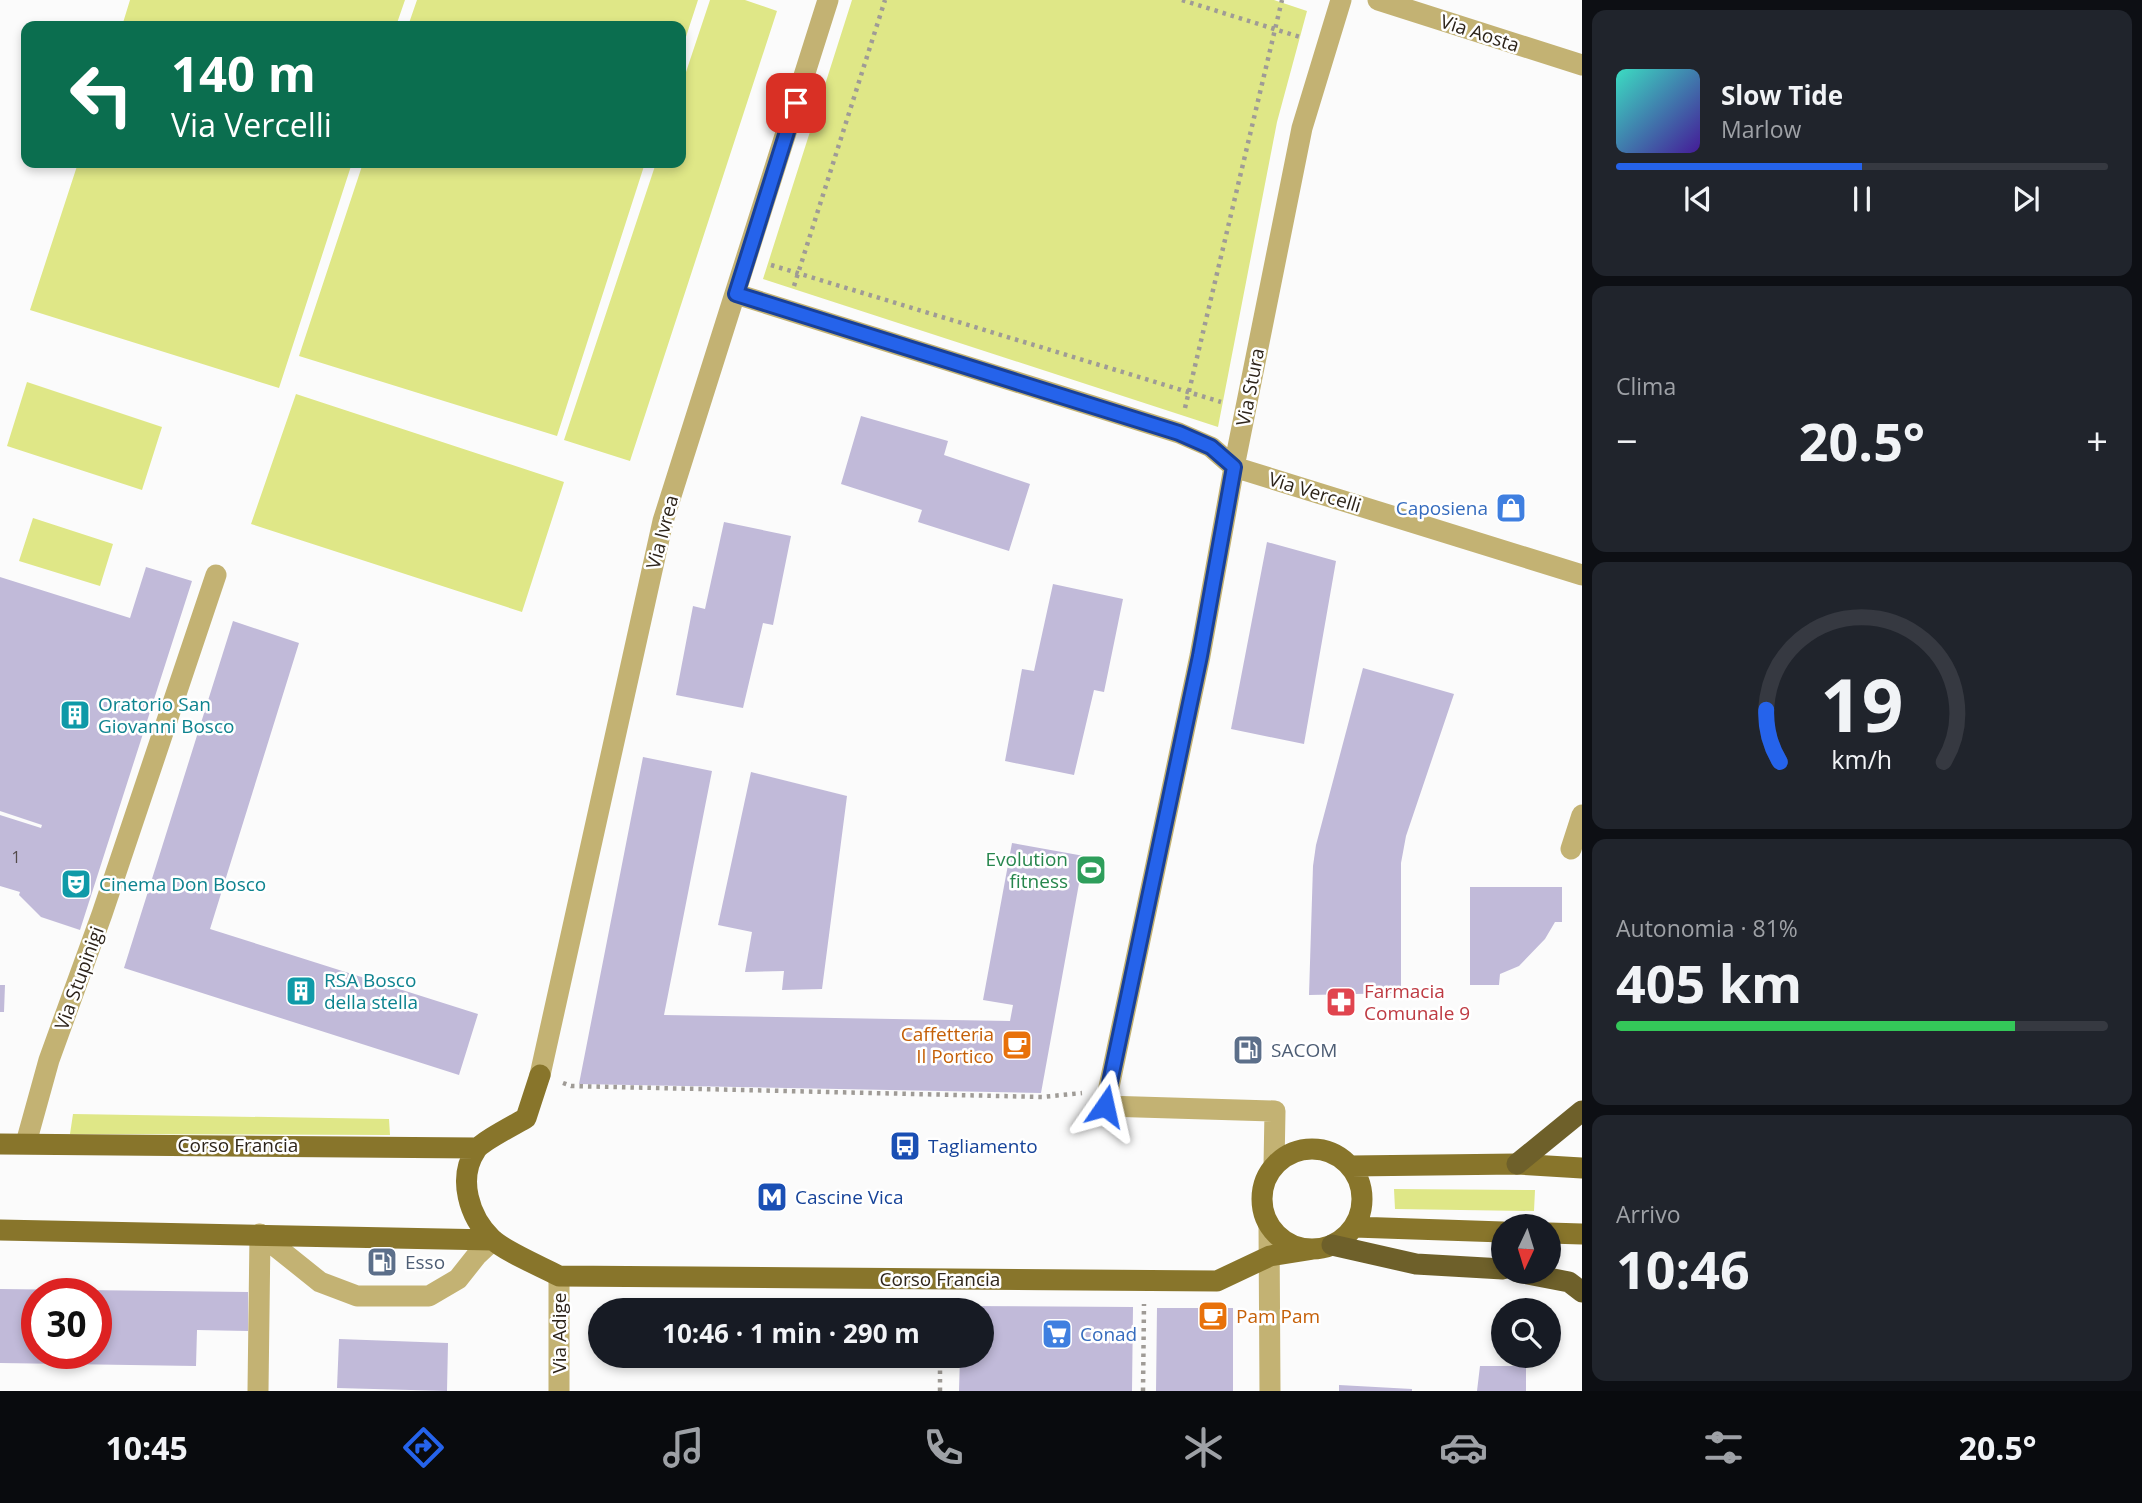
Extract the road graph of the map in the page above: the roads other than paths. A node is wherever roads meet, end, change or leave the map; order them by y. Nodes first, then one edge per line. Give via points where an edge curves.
1 (828, 0) edge
2 (1341, 0) edge
3 (1378, 0) edge
4 (1582, 65) edge
5 (736, 294) junction
6 (1234, 467) junction
7 (216, 575) dead end
8 (1582, 575) edge
9 (1582, 815) edge
10 (1571, 849) dead end
11 (540, 1075) joint
12 (1582, 1111) edge
13 (0, 1143) edge
14 (26, 1143) junction
15 (476, 1148) junction
16 (1517, 1164) junction
17 (1274, 1166) junction
18 (1351, 1167) junction
19 (1582, 1168) edge
20 (1269, 1225) junction
21 (1354, 1227) junction
22 (0, 1230) edge
23 (1491, 1232) edge
24 (1561, 1233) edge
25 (260, 1234) junction
26 (1582, 1234) edge
27 (493, 1240) junction
28 (1323, 1247) junction
29 (1270, 1256) junction
30 (1491, 1268) edge
31 (559, 1276) junction
32 (1561, 1280) edge
33 (1582, 1292) edge
34 (258, 1391) edge
35 (559, 1391) edge
36 (1270, 1391) edge

1 - 5 street, Via Ivrea
2 - 6 street, Via Stura via 1301,128
3 - 4 street, Via Aosta
5 - 6 street, Via Vercelli via 1179,433 1211,447
5 - 11 street, Via Ivrea via 663,521
6 - 8 street, Via Vercelli
6 - 17 street, Via Stura via 1200,656 1106,1098 1275,1111
7 - 14 street, Via Stupinigi via 49,1060
9 - 10 street
11 - 15 main road via 526,1118
12 - 16 highway
13 - 14 main road, Corso Francia
14 - 15 main road, Corso Francia
15 - 27 main road via 466,1193 477,1220
16 - 18 main road
16 - 19 main road
17 - 18 main road via 1288,1154 1320,1149 1336,1154
17 - 20 main road via 1262,1194
18 - 21 main road via 1363,1195
20 - 28 main road via 1290,1244
20 - 29 street
21 - 23 main road
21 - 28 main road via 1342,1240
22 - 25 main road
24 - 26 main road
25 - 27 main road
25 - 27 street via 320,1282 357,1296 429,1296 458,1279
25 - 34 street
27 - 31 main road
28 - 29 main road, Corso Francia
28 - 30 highway via 1416,1264
29 - 31 main road, Corso Francia via 1217,1281
29 - 36 street
31 - 35 street, Via Adige
32 - 33 highway

